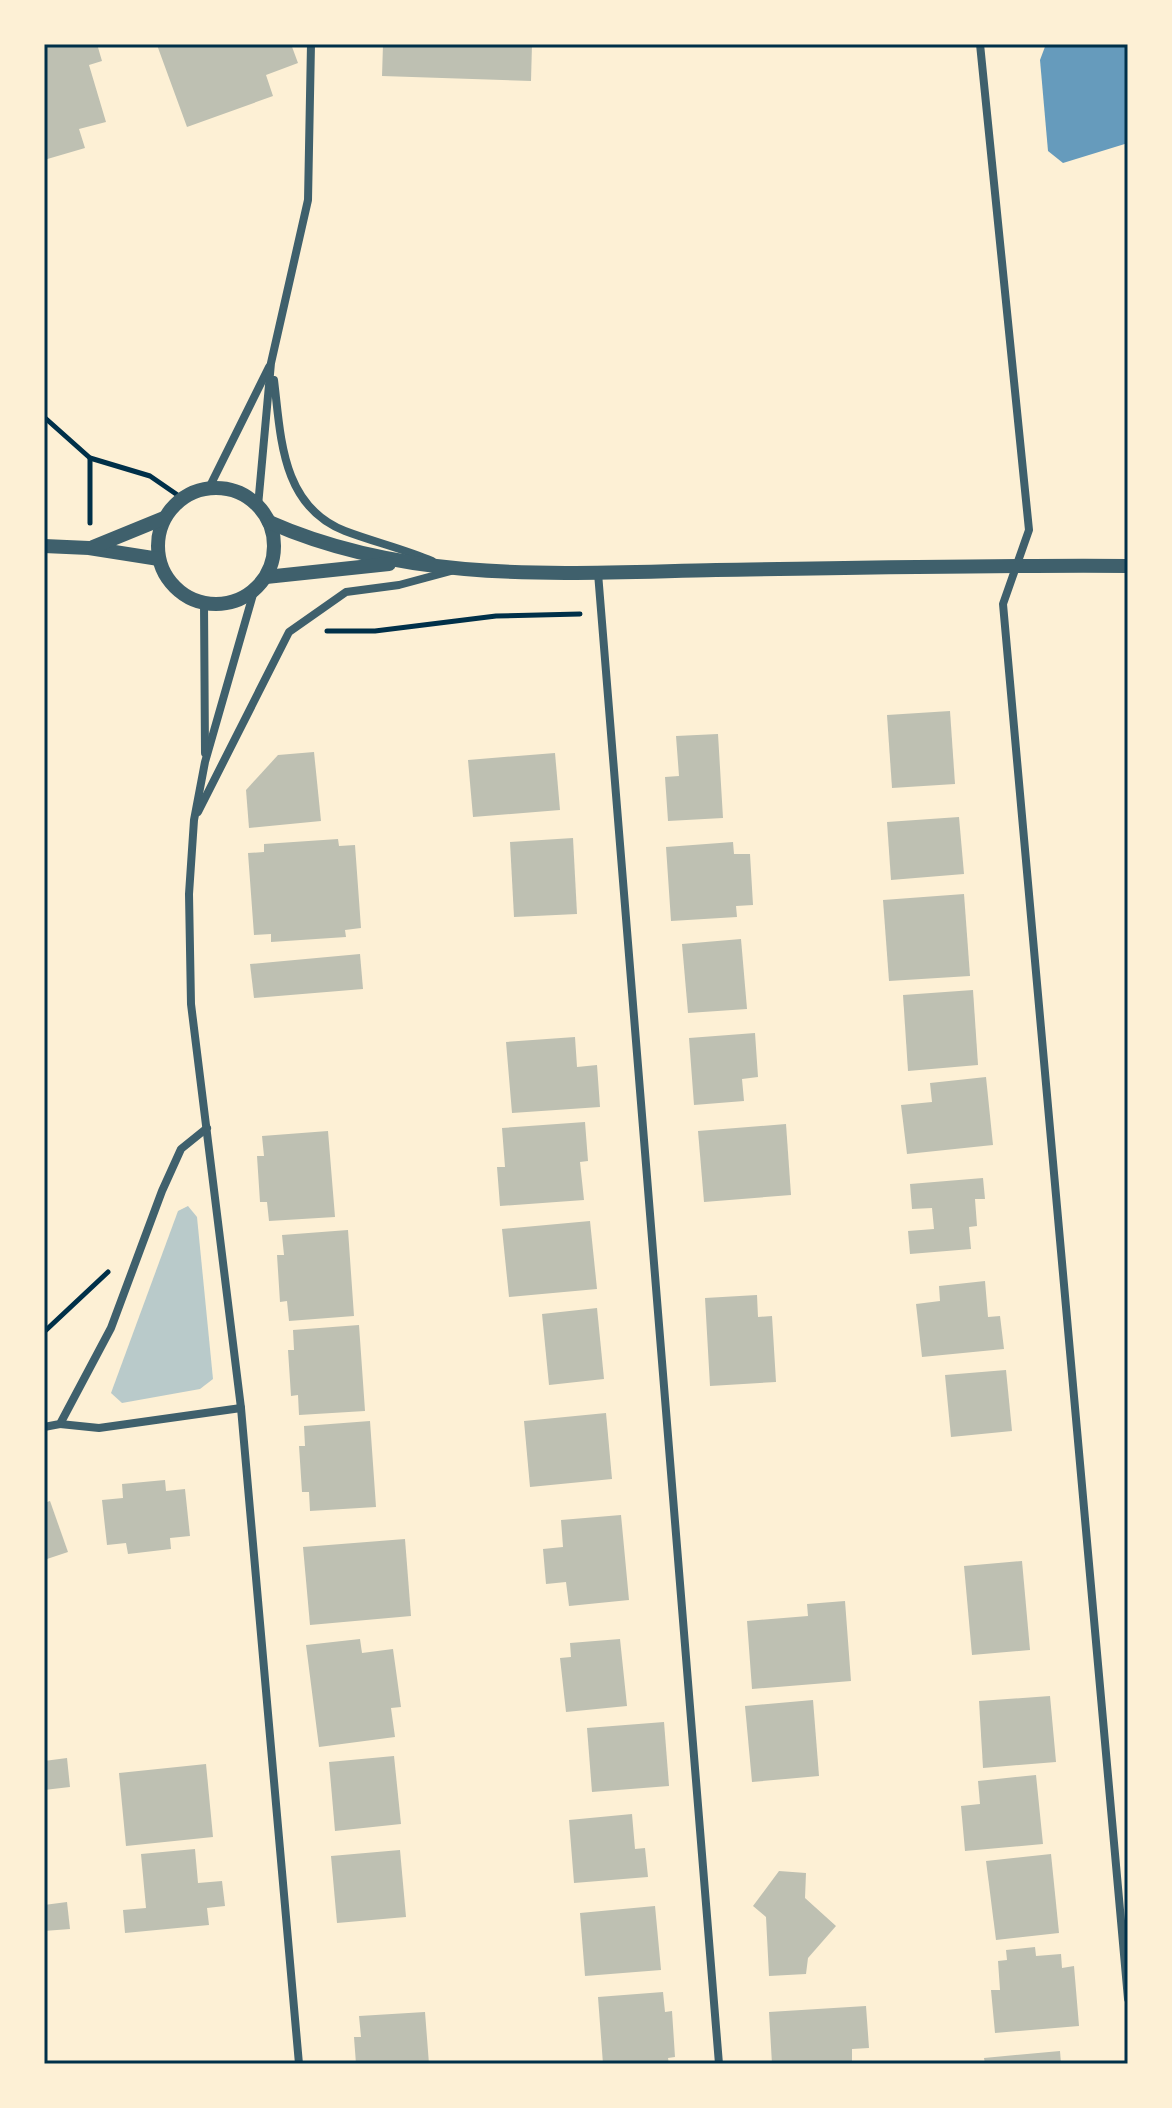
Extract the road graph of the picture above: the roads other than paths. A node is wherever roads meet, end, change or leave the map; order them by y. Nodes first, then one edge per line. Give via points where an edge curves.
1 (311, 44) edge
2 (980, 44) edge
3 (271, 363) junction
4 (209, 488) junction
5 (258, 506) junction
6 (164, 518) junction
7 (269, 522) junction
8 (44, 546) edge
9 (89, 548) junction
10 (159, 559) junction
11 (397, 563) junction
12 (1015, 565) junction
13 (1128, 566) edge
14 (455, 570) junction
15 (598, 573) junction
16 (266, 577) junction
17 (254, 591) junction
18 (204, 603) junction
19 (205, 762) junction
20 (194, 820) junction
21 (207, 1128) junction
22 (241, 1408) junction
23 (60, 1424) junction
24 (44, 1427) edge
25 (1128, 1999) edge
26 (299, 2064) edge
27 (719, 2064) edge

1 - 3 street via 308,200
2 - 12 street via 1029,530
3 - 4 street
3 - 5 street
3 - 14 street via 283,458 295,487 314,511 343,530
4 - 5 street via 242,494
4 - 6 street via 182,498
5 - 7 street
6 - 9 street
6 - 10 street
7 - 11 street via 309,540
7 - 16 street via 274,541
8 - 9 street
9 - 10 street
10 - 18 street via 174,587
11 - 14 street
11 - 16 street
12 - 13 street
12 - 15 street
12 - 25 street via 1003,604
14 - 15 street
14 - 20 street via 346,592 289,632
15 - 27 street
16 - 17 street
17 - 18 street via 230,603
17 - 19 street
18 - 19 street
19 - 20 street
20 - 21 street via 191,1004
21 - 22 street
21 - 23 street via 181,1149 111,1328
22 - 23 street via 99,1428
22 - 26 street
23 - 24 street

